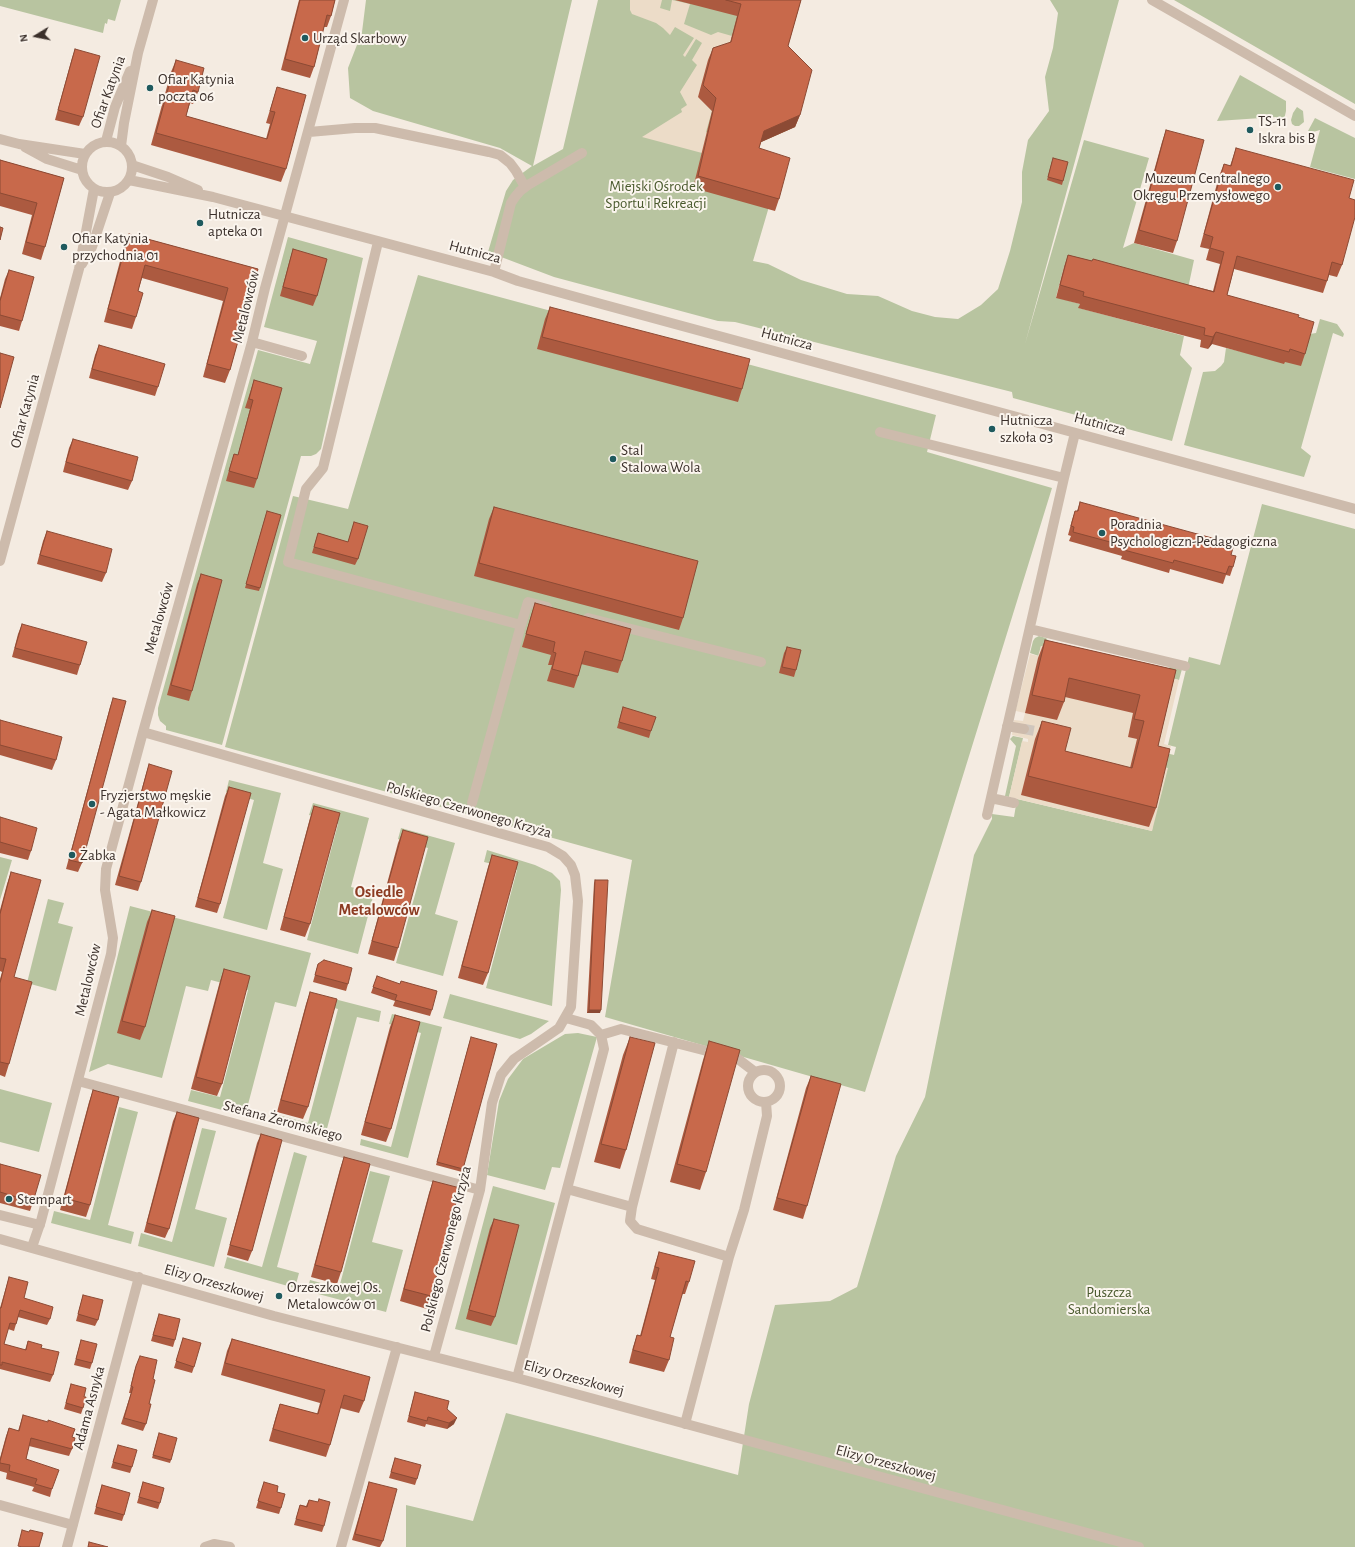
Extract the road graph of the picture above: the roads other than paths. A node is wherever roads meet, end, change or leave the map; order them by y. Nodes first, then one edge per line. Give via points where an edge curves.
1 (153, 0) edge
2 (344, 0) edge
3 (1152, 0) edge
4 (138, 52) junction
5 (1355, 116) edge
6 (309, 132) junction
7 (0, 139) edge
8 (106, 141) junction
9 (19, 144) junction
10 (121, 146) junction
11 (582, 153) dead end
12 (85, 154) junction
13 (132, 165) junction
14 (82, 170) junction
15 (129, 180) junction
16 (525, 187) junction
17 (94, 189) junction
18 (110, 193) junction
19 (212, 197) junction
20 (286, 217) junction
21 (378, 242) junction
22 (79, 269) junction
23 (494, 272) junction
24 (252, 342) junction
25 (302, 356) dead end
26 (880, 432) dead end
27 (1075, 433) junction
28 (1064, 478) junction
29 (1355, 509) edge
30 (0, 561) edge
31 (558, 610) edge
32 (580, 616) edge
33 (521, 625) junction
34 (1030, 629) junction
35 (761, 662) dead end
36 (1185, 666) dead end
37 (1007, 726) junction
38 (1024, 729) tunnel mouth
39 (143, 732) junction
40 (991, 798) junction
41 (472, 804) dead end
42 (1014, 804) dead end
43 (987, 815) dead end
44 (566, 1018) junction
45 (601, 1035) junction
46 (674, 1042) junction
47 (755, 1072) junction
48 (78, 1081) junction
49 (766, 1102) junction
50 (568, 1189) junction
51 (480, 1190) junction
52 (632, 1207) junction
53 (0, 1215) edge
54 (40, 1225) junction
55 (0, 1239) edge
56 (32, 1247) junction
57 (729, 1257) junction
58 (139, 1277) junction
59 (397, 1347) junction
60 (434, 1356) junction
61 (517, 1378) junction
62 (685, 1424) junction
63 (0, 1505) edge
64 (73, 1525) junction
65 (225, 1546) edge
66 (67, 1547) edge
67 (205, 1547) edge
68 (341, 1547) edge
69 (1139, 1547) edge

1 - 4 street, Ofiar Katynia
2 - 6 street, Metalowców
3 - 5 street
4 - 8 street, Ofiar Katynia via 115,107
4 - 10 street, Ofiar Katynia
6 - 16 street via 375,128 494,154 510,163
6 - 20 street, Metalowców
7 - 9 street
8 - 10 street
8 - 12 street via 97,143
9 - 12 street
9 - 14 street via 47,159
10 - 13 street via 131,157
11 - 16 street
12 - 14 street
13 - 15 street
13 - 19 street, Hutnicza via 168,177
14 - 17 street via 84,178
15 - 18 street via 117,191
15 - 19 street, Hutnicza
16 - 23 street via 511,203
17 - 18 street
17 - 22 street, Ofiar Katynia
18 - 22 street, Ofiar Katynia via 92,247
19 - 20 street, Hutnicza
20 - 21 street, Hutnicza
20 - 24 street, Metalowców
21 - 23 street, Hutnicza
21 - 33 street via 323,468 306,489 288,562
22 - 30 street, Ofiar Katynia
23 - 27 street, Hutnicza via 518,281
24 - 25 street
24 - 39 street, Metalowców
26 - 28 street
27 - 28 street
27 - 29 street, Hutnicza
28 - 34 street
31 - 33 street via 528,602
32 - 35 street
33 - 41 street
34 - 36 street
34 - 37 street
37 - 38 street
37 - 40 street
39 - 44 street, Polskiego Czerwonego Krzyża via 548,848 563,856 575,875 578,901 571,1007
39 - 48 street, Metalowców via 106,870 105,890 113,938 112,954
40 - 42 street
40 - 43 street
44 - 45 street via 591,1025
44 - 51 street, Polskiego Czerwonego Krzyża via 559,1028 514,1059 501,1075 492,1103
45 - 46 street via 622,1029
45 - 50 street via 604,1049
46 - 47 street via 738,1059
46 - 52 street
47 - 49 street via 748,1081 748,1092 756,1100
47 - 49 street via 765,1070 774,1074 779,1083 778,1093
48 - 51 street, Stefana Żeromskiego
48 - 54 street, Metalowców
49 - 57 street via 767,1116 744,1210
50 - 52 street
50 - 61 street
51 - 60 street, Polskiego Czerwonego Krzyża
52 - 57 street via 630,1222 637,1229
53 - 54 street
54 - 56 street, Metalowców
55 - 56 street, Elizy Orzeszkowej
56 - 58 street, Elizy Orzeszkowej
57 - 62 street
58 - 59 street, Elizy Orzeszkowej via 260,1312
58 - 64 street, Adama Asnyka
59 - 60 street, Elizy Orzeszkowej
59 - 68 street
60 - 61 street, Elizy Orzeszkowej
61 - 62 street, Elizy Orzeszkowej
62 - 69 street, Elizy Orzeszkowej
63 - 64 street
64 - 66 street, Adama Asnyka
65 - 67 street

